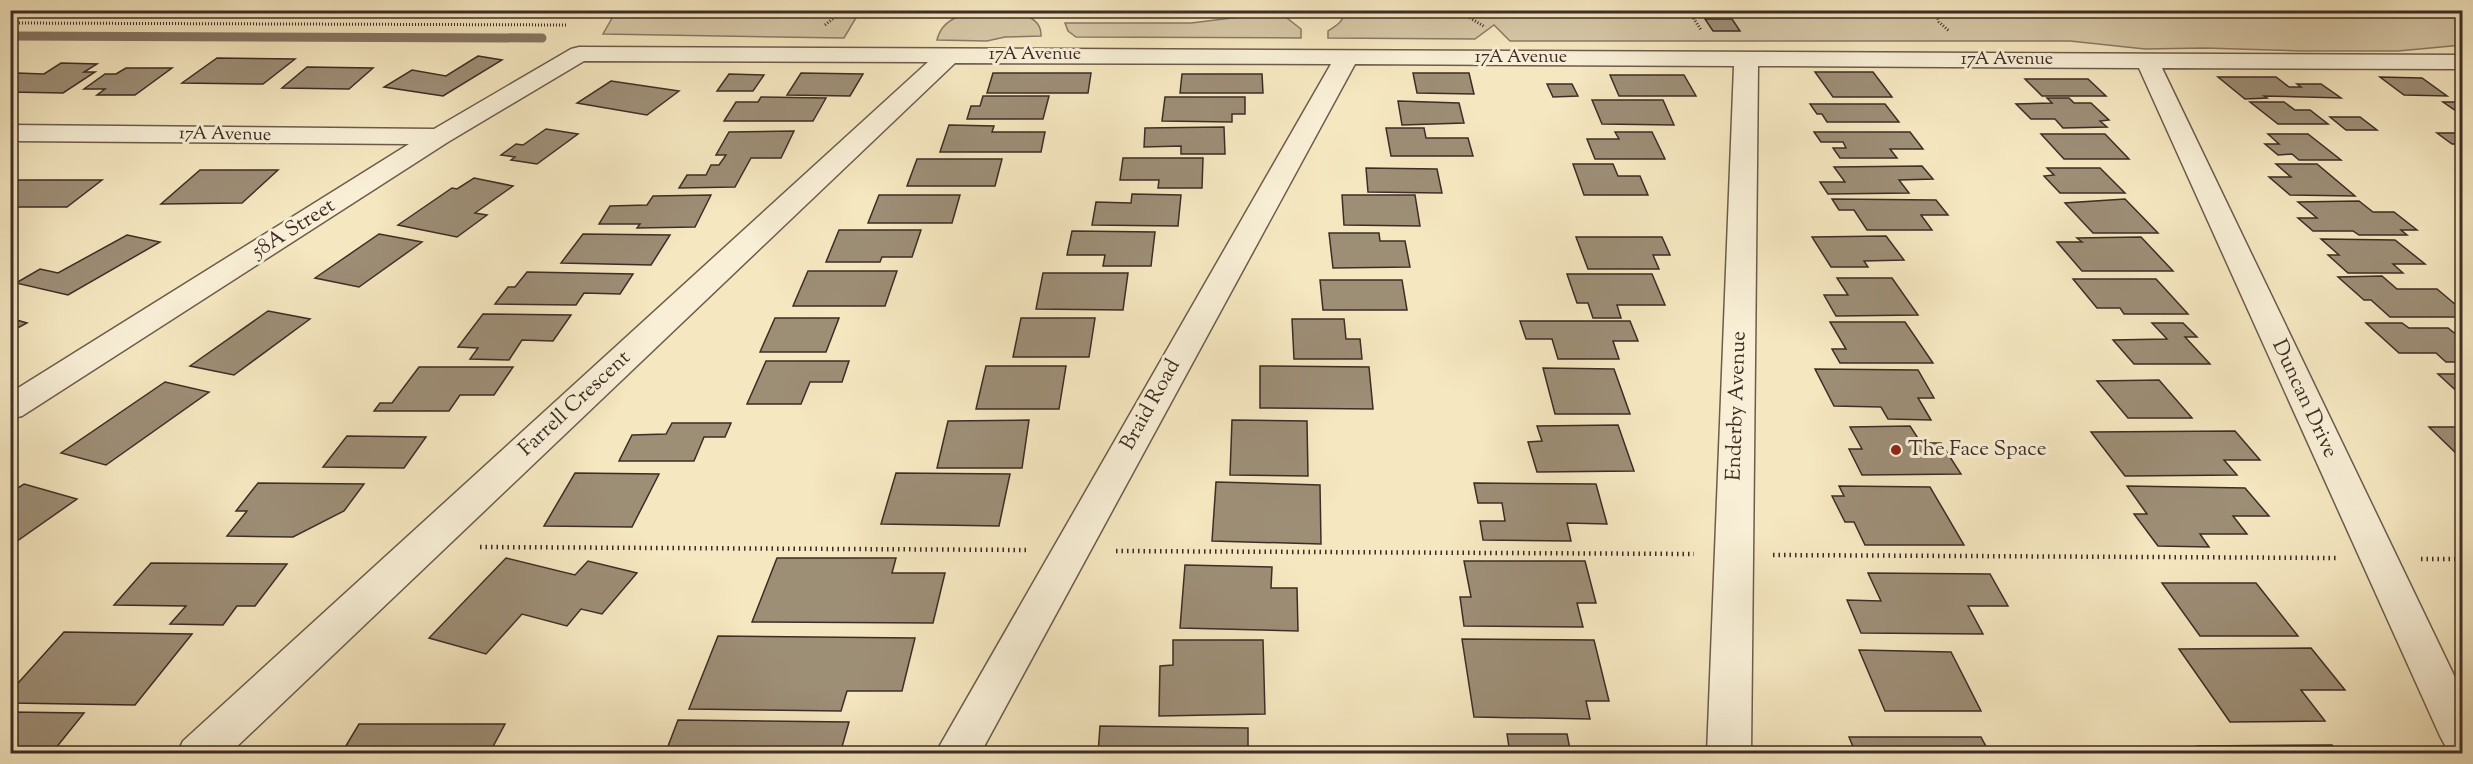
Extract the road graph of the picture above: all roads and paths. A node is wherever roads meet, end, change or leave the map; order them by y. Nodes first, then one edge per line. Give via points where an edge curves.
1 (1457, 10) edge
2 (1698, 10) edge
3 (1935, 10) edge
4 (10, 23) edge
5 (576, 25) dead end
6 (1491, 30) dead end
7 (1702, 30) dead end
8 (1952, 34) dead end
9 (579, 54) joint
10 (950, 55) junction
11 (1347, 57) junction
12 (1746, 58) junction
13 (2148, 62) junction
14 (2463, 62) edge
15 (10, 133) edge
16 (440, 137) junction
17 (10, 408) edge
18 (422, 546) junction
19 (1070, 550) junction
20 (1733, 554) junction
21 (2378, 558) junction
22 (2463, 559) edge
23 (2463, 736) edge
24 (200, 753) edge
25 (957, 753) edge
26 (1729, 753) edge

1 - 6 path
2 - 7 path via 1694,19
3 - 8 path via 1939,22
4 - 5 path
9 - 10 street, 17A Avenue
9 - 16 street, 58A Street
10 - 11 street, 17A Avenue
10 - 18 street, Farrell Crescent
11 - 12 street, 17A Avenue
11 - 19 street, Braid Road
12 - 13 street, 17A Avenue
12 - 20 street, Enderby Avenue
13 - 14 street, 17A Avenue
13 - 21 street, Duncan Drive
15 - 16 street, 17A Avenue
16 - 17 street, 58A Street
18 - 19 path
18 - 24 street, Farrell Crescent
19 - 20 path
19 - 25 street, Braid Road
20 - 21 path
20 - 26 street, Enderby Avenue
21 - 22 path
21 - 23 street, Duncan Drive

